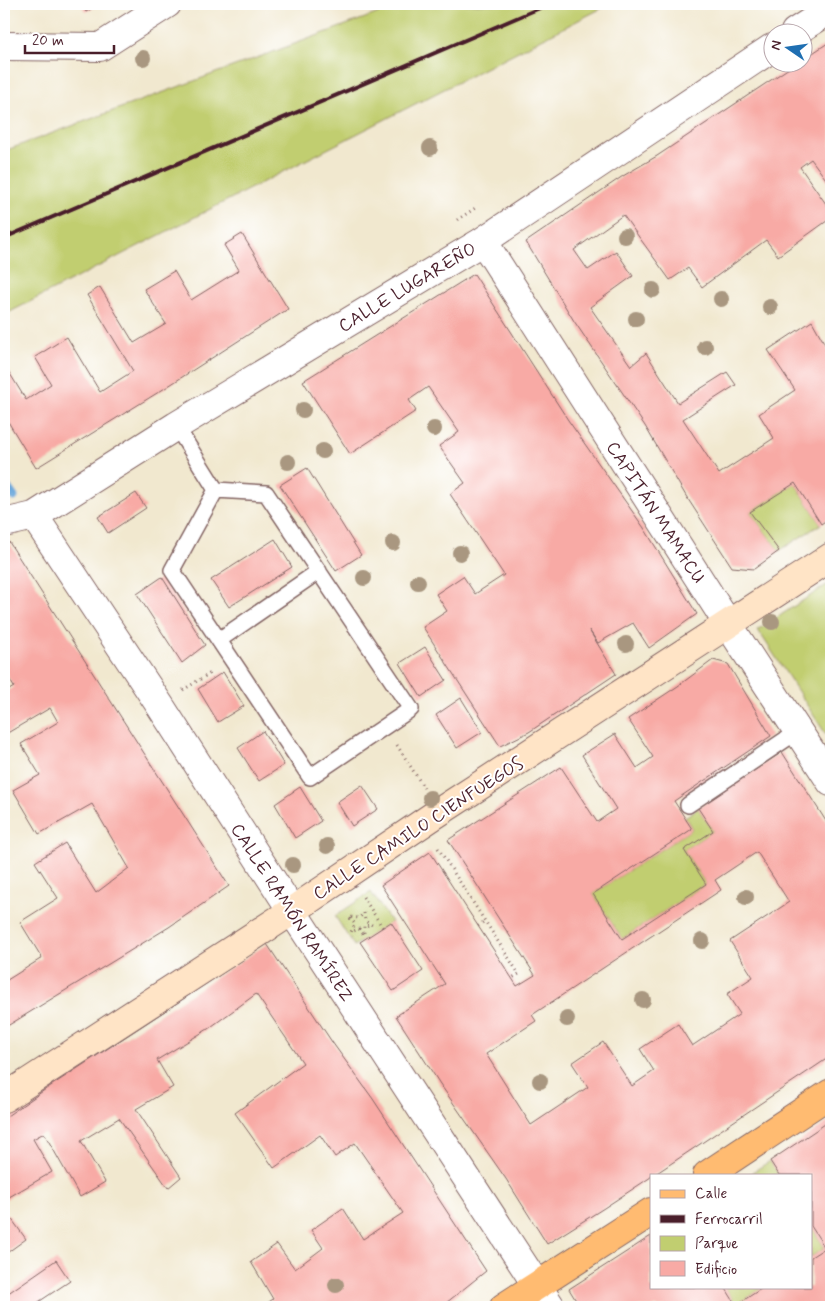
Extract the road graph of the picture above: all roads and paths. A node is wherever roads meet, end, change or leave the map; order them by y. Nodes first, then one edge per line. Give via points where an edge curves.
1 (168, 4) edge
2 (831, 9) edge
3 (811, 22) edge
4 (4, 46) edge
5 (762, 55) edge
6 (483, 241) junction
7 (176, 426) junction
8 (216, 490) junction
9 (34, 516) junction
10 (4, 523) edge
11 (831, 557) edge
12 (319, 571) junction
13 (728, 624) junction
14 (219, 640) junction
15 (232, 660) junction
16 (161, 707) junction
17 (385, 727) junction
18 (798, 731) junction
19 (831, 782) edge
20 (688, 805) dead end
21 (431, 818) junction
22 (348, 874) junction
23 (370, 908) junction
24 (292, 911) junction
25 (364, 913) junction
26 (378, 921) junction
27 (485, 921) junction
28 (372, 925) junction
29 (478, 926) dead end
30 (383, 928) dead end
31 (512, 978) dead end
32 (831, 1093) edge
33 (4, 1098) edge
34 (709, 1174) edge
35 (650, 1213) edge
36 (544, 1296) edge
37 (504, 1307) edge

1 - 4 street via 100,47
2 - 3 street
5 - 6 street, CALLE LUGAREÑO
6 - 7 street, CALLE LUGAREÑO
6 - 13 street, CAPITÁN MAMACU
7 - 8 lane
7 - 9 street, CALLE LUGAREÑO
8 - 12 lane via 266,493
8 - 14 lane via 172,570
9 - 10 street, CALLE LUGAREÑO
9 - 16 street, CALLE RAMÓN RAMÍREZ
11 - 13 main road, CALLE CAMILO CIENFUEGOS
12 - 14 lane
12 - 17 lane via 411,709
13 - 18 street, CAPITÁN MAMACU
13 - 21 main road, CALLE CAMILO CIENFUEGOS
14 - 15 lane
15 - 16 path
15 - 17 lane via 310,777
16 - 24 street, CALLE RAMÓN RAMÍREZ
17 - 21 path
18 - 19 street, CAPITÁN MAMACU
18 - 20 lane
21 - 22 main road, CALLE CAMILO CIENFUEGOS
21 - 27 path
22 - 23 path
22 - 24 main road, CALLE CAMILO CIENFUEGOS
23 - 25 path
23 - 26 path
24 - 33 main road, CALLE CAMILO CIENFUEGOS
24 - 36 street, CALLE RAMÓN RAMÍREZ
25 - 28 path via 365,921
25 - 28 path via 359,918 349,917 356,924 351,932 359,929 364,935 364,926
26 - 28 path
26 - 30 path
27 - 29 path
27 - 31 path via 519,974
32 - 34 main road
35 - 36 main road
36 - 37 main road

